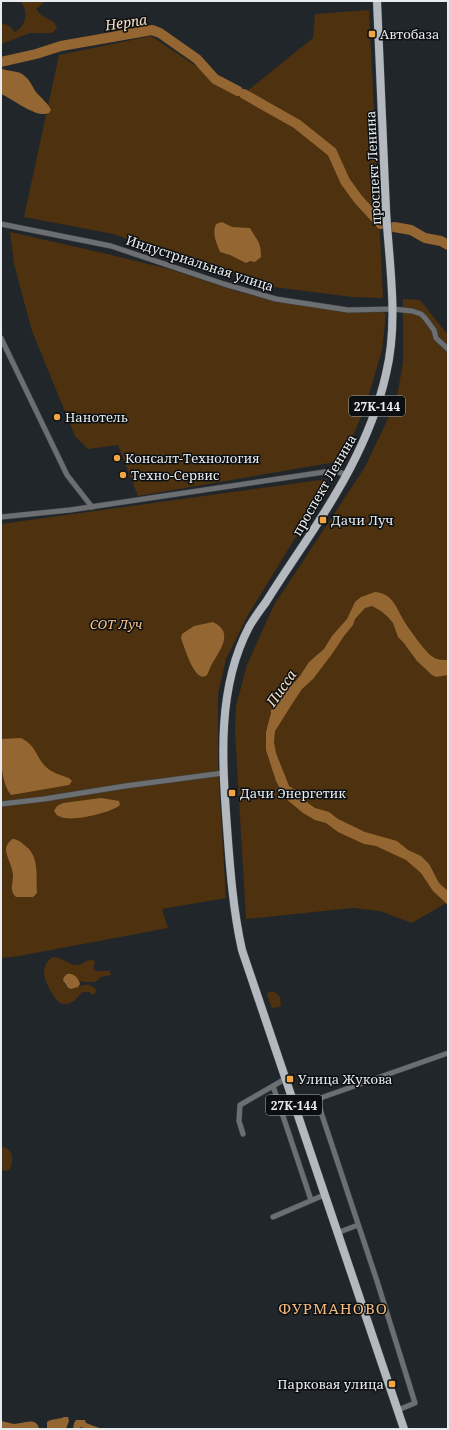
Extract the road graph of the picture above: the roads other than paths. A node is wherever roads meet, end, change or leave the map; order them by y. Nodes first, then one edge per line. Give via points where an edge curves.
1 (377, 1) edge
2 (1, 224) edge
3 (393, 309) junction
4 (1, 338) edge
5 (448, 349) edge
6 (347, 474) junction
7 (92, 507) junction
8 (2, 515) edge
9 (223, 773) junction
10 (1, 804) edge
11 (448, 1053) edge
12 (285, 1079) junction
13 (273, 1086) junction
14 (317, 1100) junction
15 (295, 1107) junction
16 (243, 1134) dead end
17 (324, 1195) junction
18 (311, 1200) junction
19 (273, 1217) dead end
20 (358, 1225) junction
21 (337, 1233) junction
22 (398, 1410) junction
23 (404, 1429) edge

1 - 3 main road, проспект Ленина / 27К-144
2 - 3 street, Индустриальная улица via 112,246 276,299 348,310
3 - 5 street, Индустриальная улица via 421,314 434,330 436,338
3 - 6 main road, проспект Ленина / 27К-144 via 387,373 373,418
4 - 7 street via 67,475
6 - 7 street via 331,471
6 - 9 main road, проспект Ленина / 27К-144 via 242,641 232,670 225,708
7 - 8 street
9 - 10 street
9 - 12 main road, 27К-144 via 238,934
11 - 14 street
12 - 13 street
12 - 15 main road, 27К-144
13 - 16 street via 240,1105 239,1121
13 - 18 street
14 - 15 street
14 - 20 street
15 - 17 main road, 27К-144
17 - 18 street
17 - 21 main road, 27К-144
18 - 19 street
20 - 21 street
20 - 22 street via 415,1403
21 - 22 main road, 27К-144
22 - 23 main road, 27К-144

